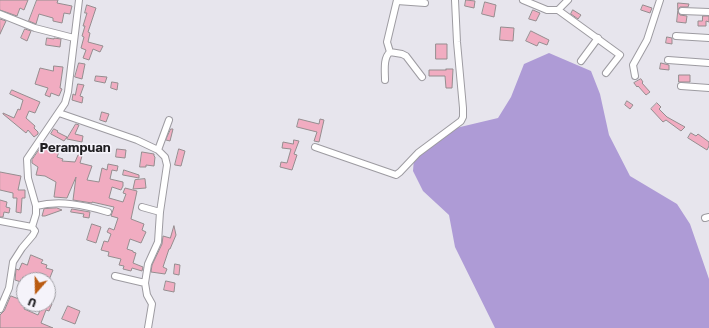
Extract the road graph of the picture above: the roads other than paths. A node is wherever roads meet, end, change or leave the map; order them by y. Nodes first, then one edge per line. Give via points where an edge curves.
1 (79, 0) edge
2 (455, 0) edge
3 (523, 0) edge
4 (568, 0) edge
5 (660, 0) edge
6 (397, 1) edge
7 (425, 3) dead end
8 (558, 10) junction
9 (682, 11) dead end
10 (709, 12) edge
11 (0, 14) edge
12 (676, 36) dead end
13 (74, 38) junction
14 (598, 38) junction
15 (709, 38) edge
16 (390, 52) junction
17 (668, 60) dead end
18 (581, 61) dead end
19 (709, 63) edge
20 (606, 73) dead end
21 (635, 76) dead end
22 (422, 78) dead end
23 (385, 80) dead end
24 (681, 86) dead end
25 (709, 88) edge
26 (59, 113) junction
27 (169, 120) dead end
28 (315, 147) dead end
29 (158, 150) junction
30 (36, 206) junction
31 (142, 207) dead end
32 (108, 212) dead end
33 (160, 212) junction
34 (0, 222) edge
35 (32, 227) junction
36 (115, 276) dead end
37 (145, 283) junction
38 (2, 300) edge
39 (0, 309) edge
40 (148, 328) edge

1 - 13 street
2 - 28 street via 464,113 460,121 418,153 396,175
3 - 8 street via 547,10
4 - 8 street
5 - 21 street via 647,40 633,65
6 - 7 street
6 - 16 street via 387,42
8 - 14 street
9 - 10 street
11 - 13 street via 35,28
12 - 15 street
13 - 26 street via 68,92
14 - 18 street
14 - 20 street via 620,55
16 - 22 street via 406,56
16 - 23 street via 385,59
17 - 19 street
24 - 25 street
26 - 29 street via 137,140
26 - 30 street via 27,160 28,178
27 - 29 street
29 - 33 street via 167,162
30 - 32 street via 71,204
30 - 35 street
31 - 33 street
33 - 37 street via 158,242 148,264
34 - 35 street
35 - 38 street via 35,233 13,262 11,280
36 - 37 street
37 - 40 street via 152,304
38 - 39 street

